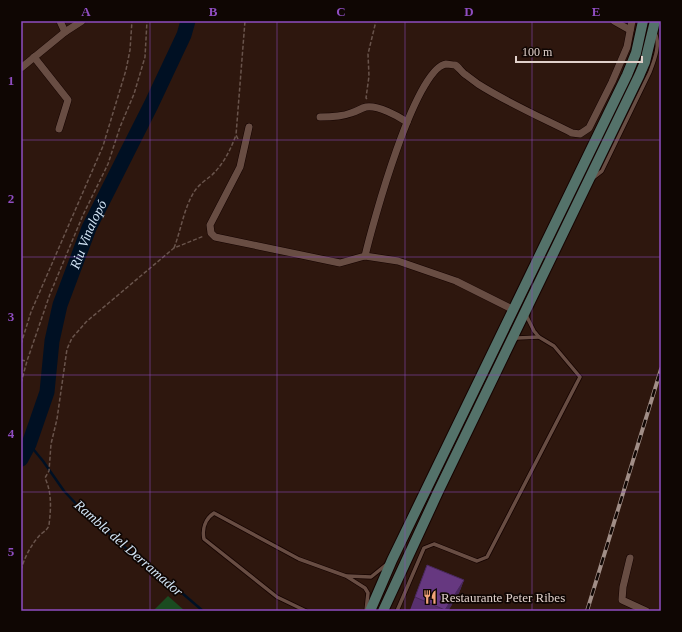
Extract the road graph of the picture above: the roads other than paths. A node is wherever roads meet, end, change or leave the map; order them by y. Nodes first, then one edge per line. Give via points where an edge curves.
1 (60, 21) edge
2 (82, 21) edge
3 (614, 21) edge
4 (632, 21) edge
5 (643, 21) edge
6 (654, 25) edge
7 (630, 30) junction
8 (65, 32) junction
9 (34, 57) junction
10 (21, 68) edge
11 (320, 118) dead end
12 (407, 122) junction
13 (249, 127) dead end
14 (59, 129) dead end
15 (365, 256) junction
16 (514, 310) junction
17 (525, 312) junction
18 (539, 337) junction
19 (511, 342) junction
20 (630, 558) dead end
21 (392, 560) junction
22 (346, 576) junction
23 (306, 611) edge
24 (366, 611) edge
25 (370, 611) edge
26 (383, 611) edge
27 (397, 611) edge
28 (646, 611) edge

1 - 8 street
2 - 8 street
3 - 7 street
4 - 7 street
5 - 16 street via 636,53 627,75
6 - 17 street via 640,76
7 - 12 street via 627,47 612,82 589,128 580,134 572,133 506,101 455,66 445,64 436,69 422,88
8 - 9 street
9 - 10 street
9 - 14 street via 68,100
11 - 12 street via 339,116 366,107 399,116
12 - 15 street
13 - 15 street via 240,167 210,225 211,233 215,237 340,263
15 - 16 street via 398,261 456,281
16 - 21 street
17 - 18 lane via 527,320
17 - 19 street
18 - 19 lane via 518,338
18 - 27 lane via 554,346 580,377 487,557 477,561 434,544 424,548
19 - 26 street
20 - 28 street via 622,588 622,600
21 - 22 lane via 371,577
21 - 25 street
22 - 23 lane via 299,559 214,513 208,517 203,532 204,539 277,597
22 - 24 lane via 368,592

